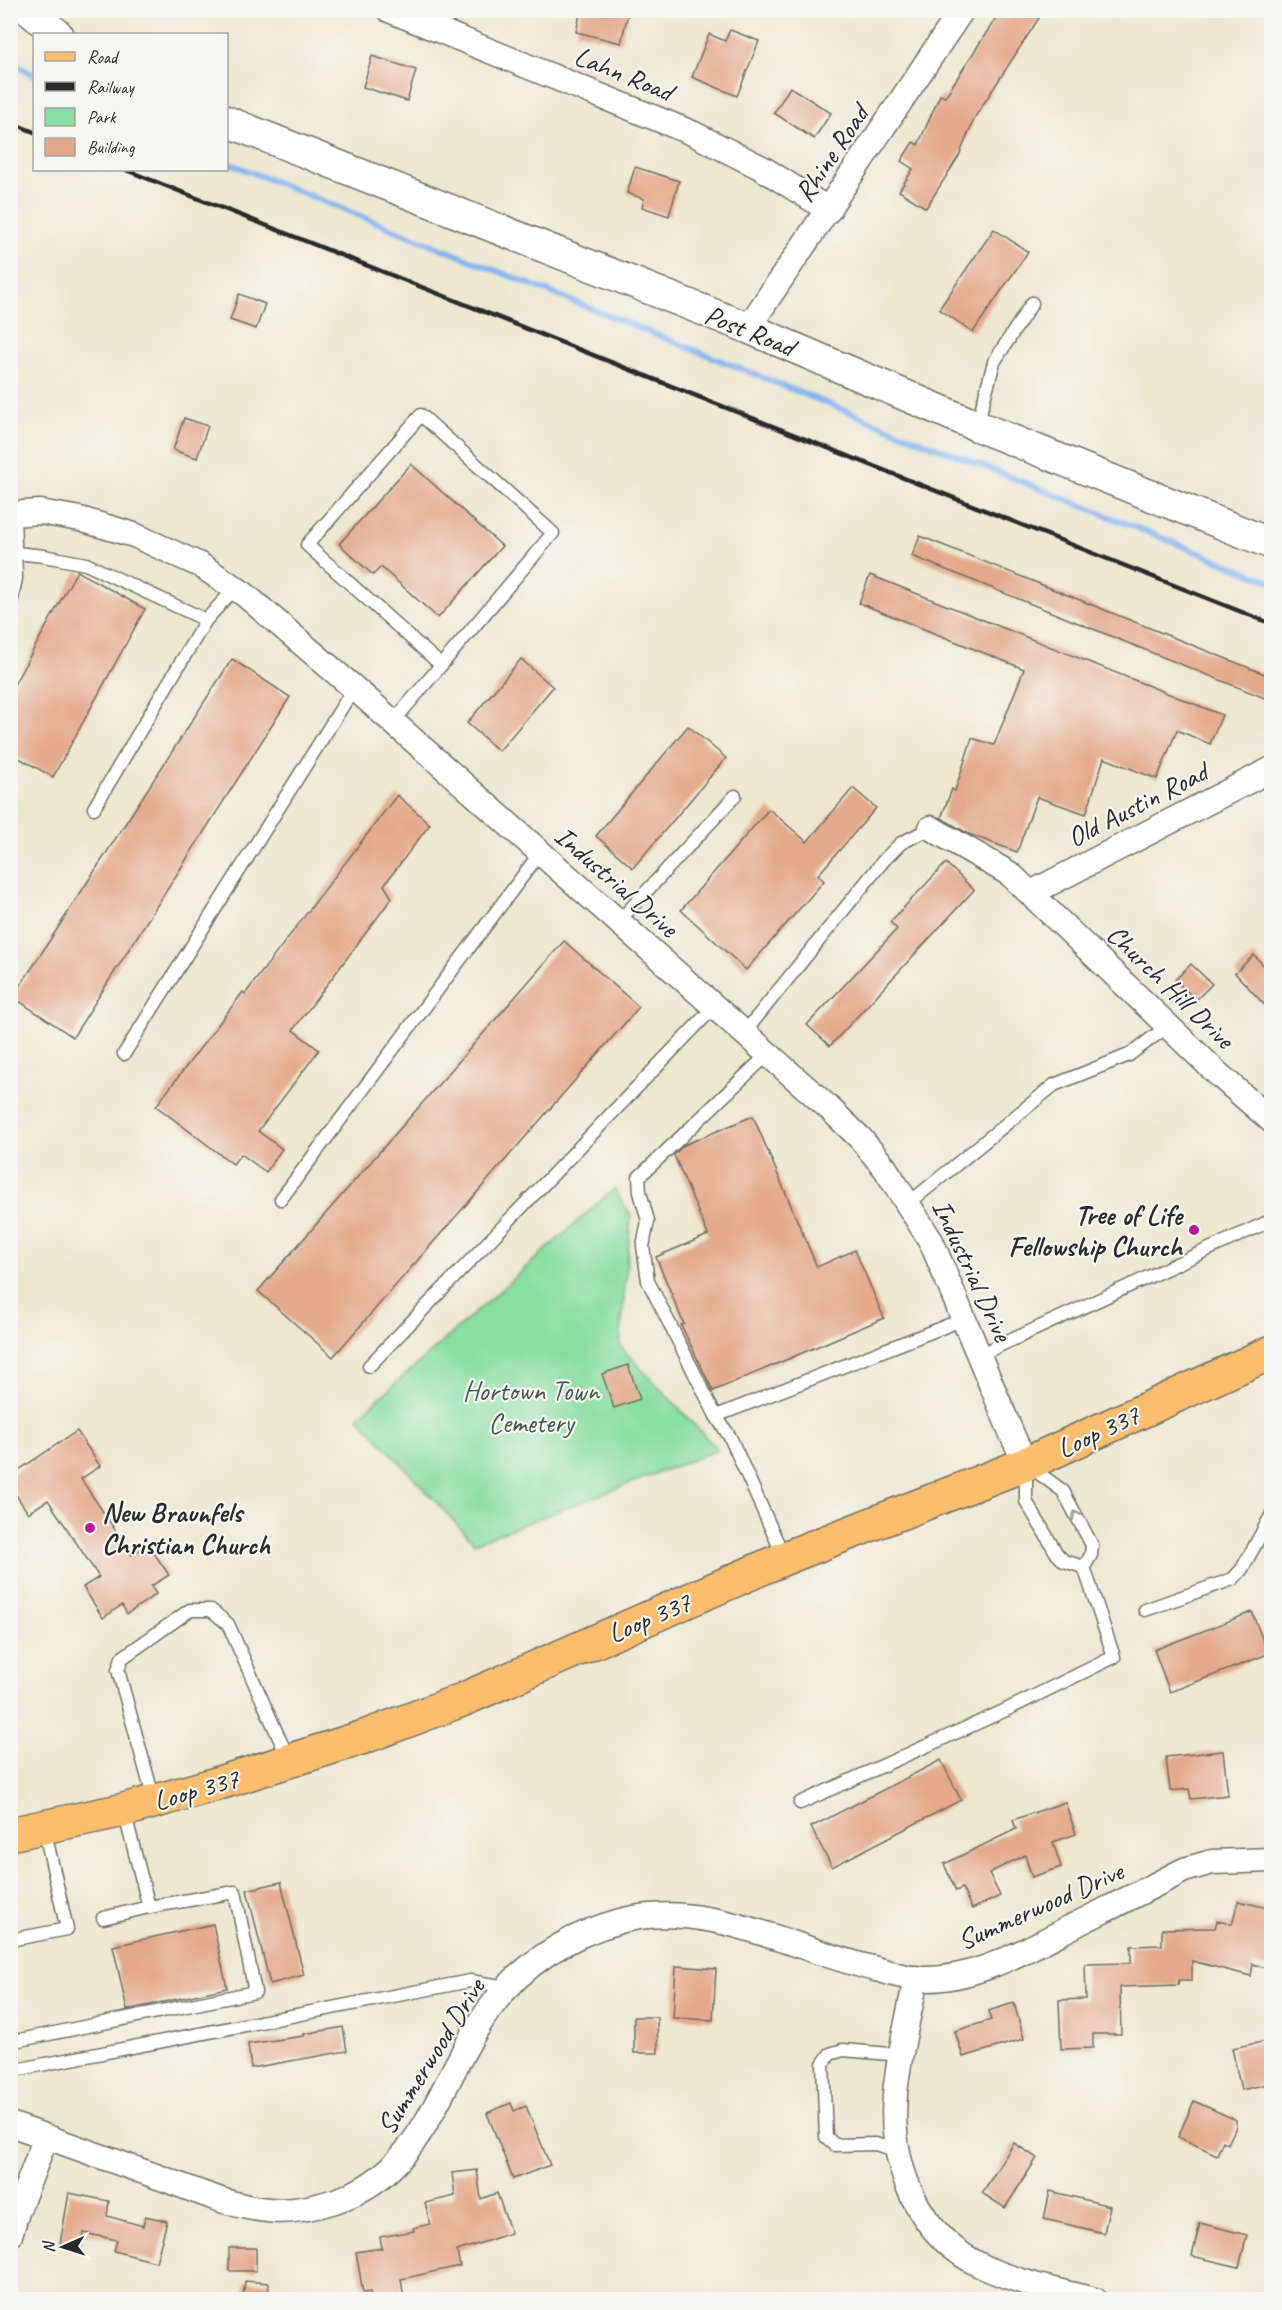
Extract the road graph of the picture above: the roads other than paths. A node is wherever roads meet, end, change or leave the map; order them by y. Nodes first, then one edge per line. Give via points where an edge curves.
1 (29, 10) edge
2 (389, 10) edge
3 (963, 10) edge
4 (56, 33) edge
5 (228, 122) edge
6 (829, 210) junction
7 (1032, 303) dead end
8 (748, 328) junction
9 (977, 426) junction
10 (12, 514) edge
11 (1272, 544) edge
12 (16, 553) junction
13 (235, 588) junction
14 (10, 608) edge
15 (206, 620) junction
16 (441, 665) junction
17 (354, 688) junction
18 (393, 722) junction
19 (1272, 769) edge
20 (735, 796) dead end
21 (94, 808) dead end
22 (932, 828) joint
23 (540, 853) junction
24 (1031, 893) junction
25 (618, 922) junction
26 (714, 1007) junction
27 (1168, 1026) junction
28 (744, 1033) junction
29 (123, 1054) dead end
30 (768, 1054) junction
31 (1272, 1121) edge
32 (281, 1199) dead end
33 (909, 1203) junction
34 (1272, 1220) edge
35 (964, 1319) junction
36 (979, 1355) junction
37 (1270, 1356) edge
38 (369, 1366) dead end
39 (716, 1416) junction
40 (1026, 1464) junction
41 (1272, 1514) edge
42 (785, 1558) junction
43 (1084, 1568) junction
44 (1145, 1610) dead end
45 (289, 1760) junction
46 (800, 1803) dead end
47 (139, 1806) junction
48 (44, 1827) junction
49 (10, 1834) edge
50 (1272, 1860) edge
51 (149, 1907) junction
52 (103, 1918) dead end
53 (10, 1940) edge
54 (916, 1978) junction
55 (509, 1988) junction
56 (10, 2042) edge
57 (902, 2055) junction
58 (10, 2071) edge
59 (10, 2124) edge
60 (46, 2137) junction
61 (896, 2150) junction
62 (10, 2235) edge
63 (1095, 2300) edge

1 - 4 street
2 - 6 street, Lahn Road via 692,133 762,168
3 - 6 street, Rhine Road
5 - 8 street, Post Road
6 - 8 street, Rhine Road
7 - 9 lane via 994,362
8 - 9 street, Post Road
9 - 11 street, Post Road
10 - 12 lane
10 - 13 street, Industrial Drive via 40,512 70,517 134,535 200,566
12 - 14 lane
12 - 15 lane via 86,564
13 - 15 lane
13 - 17 street, Industrial Drive
15 - 21 lane
16 - 16 lane via 553,533 421,415 307,545
16 - 18 lane
17 - 18 street, Industrial Drive
17 - 29 lane
18 - 23 street, Industrial Drive
19 - 24 street, Old Austin Road
20 - 25 lane
22 - 24 street, Church Hill Drive via 1010,874
22 - 28 lane via 901,843 884,860
23 - 25 street, Industrial Drive
23 - 32 lane
24 - 27 street, Church Hill Drive
25 - 26 street, Industrial Drive
26 - 28 street, Industrial Drive
26 - 38 lane
27 - 31 street, Church Hill Drive
27 - 33 lane via 1129,1055 1054,1085
28 - 30 street, Industrial Drive
30 - 33 street, Industrial Drive via 860,1138
30 - 39 lane via 639,1177 648,1221 643,1246 648,1281
33 - 35 street, Industrial Drive via 931,1241
34 - 36 lane
35 - 36 street, Industrial Drive
35 - 39 lane
36 - 40 street, Industrial Drive
37 - 40 main road, Loop 337
39 - 42 lane via 730,1437
40 - 42 main road, Loop 337
40 - 43 lane via 1026,1501 1057,1554
43 -> 40 lane via 1092,1545 1063,1491
41 - 44 lane via 1233,1579
42 - 45 main road, Loop 337 via 462,1700
43 - 46 lane via 1114,1657
45 - 47 main road, Loop 337
45 - 47 lane via 228,1624 211,1610 190,1610 122,1658 118,1670
47 - 48 main road, Loop 337
47 - 51 lane
48 - 49 main road, Loop 337
48 - 53 lane via 67,1929
50 - 54 street, Summerwood Drive via 1212,1862 1184,1870 980,1970
51 - 52 lane
51 - 56 lane via 235,1892 255,1992
54 - 55 street, Summerwood Drive via 840,1961 742,1925 661,1917 624,1920 563,1943 530,1964
54 - 57 street
55 - 58 lane via 470,1981
55 - 60 street, Summerwood Drive via 470,2038 431,2117 410,2148 391,2169 366,2187 333,2202 290,2211 247,2207
57 - 61 street via 895,2094
57 - 61 lane via 843,2050 830,2054 823,2064 826,2137 835,2145 875,2144
59 - 60 street, Summerwood Drive
60 - 62 street
61 - 63 street via 902,2176 917,2208 959,2253 1018,2280

